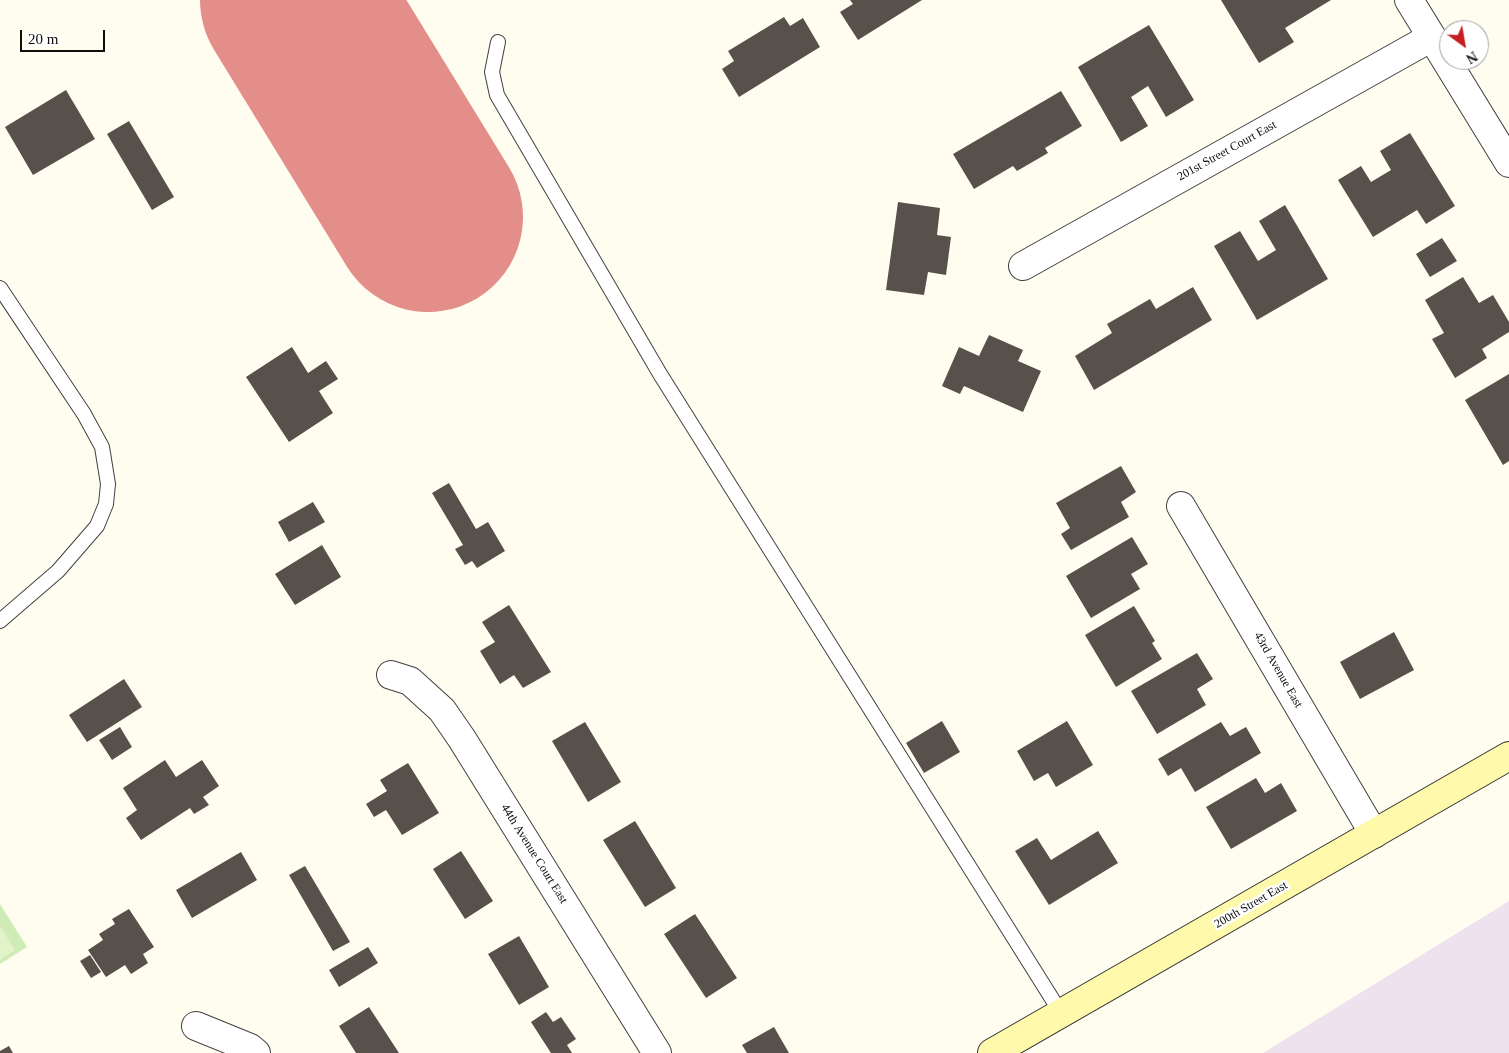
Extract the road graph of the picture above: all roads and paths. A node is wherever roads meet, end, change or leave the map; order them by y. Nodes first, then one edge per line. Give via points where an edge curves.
1 (1409, 0) edge
2 (1432, 37) junction
3 (498, 42) dead end
4 (1509, 163) edge
5 (1023, 266) dead end
6 (0, 288) edge
7 (1182, 506) dead end
8 (0, 621) edge
9 (392, 675) dead end
10 (1509, 756) edge
11 (1374, 834) junction
12 (1061, 1013) junction
13 (196, 1026) dead end
14 (256, 1053) edge
15 (657, 1053) edge
16 (992, 1053) edge

1 - 2 street
2 - 4 street
2 - 5 street, 201st Street Court East
3 - 12 lane via 492,72 496,95 660,374
6 - 8 lane via 84,414 102,447 108,484 106,504 97,526 58,571
7 - 11 street, 43rd Avenue East
9 - 15 street, 44th Avenue Court East via 410,680 447,718
10 - 11 street, 200th Street East
11 - 12 street, 200th Street East
12 - 16 street, 200th Street East
13 - 14 street

